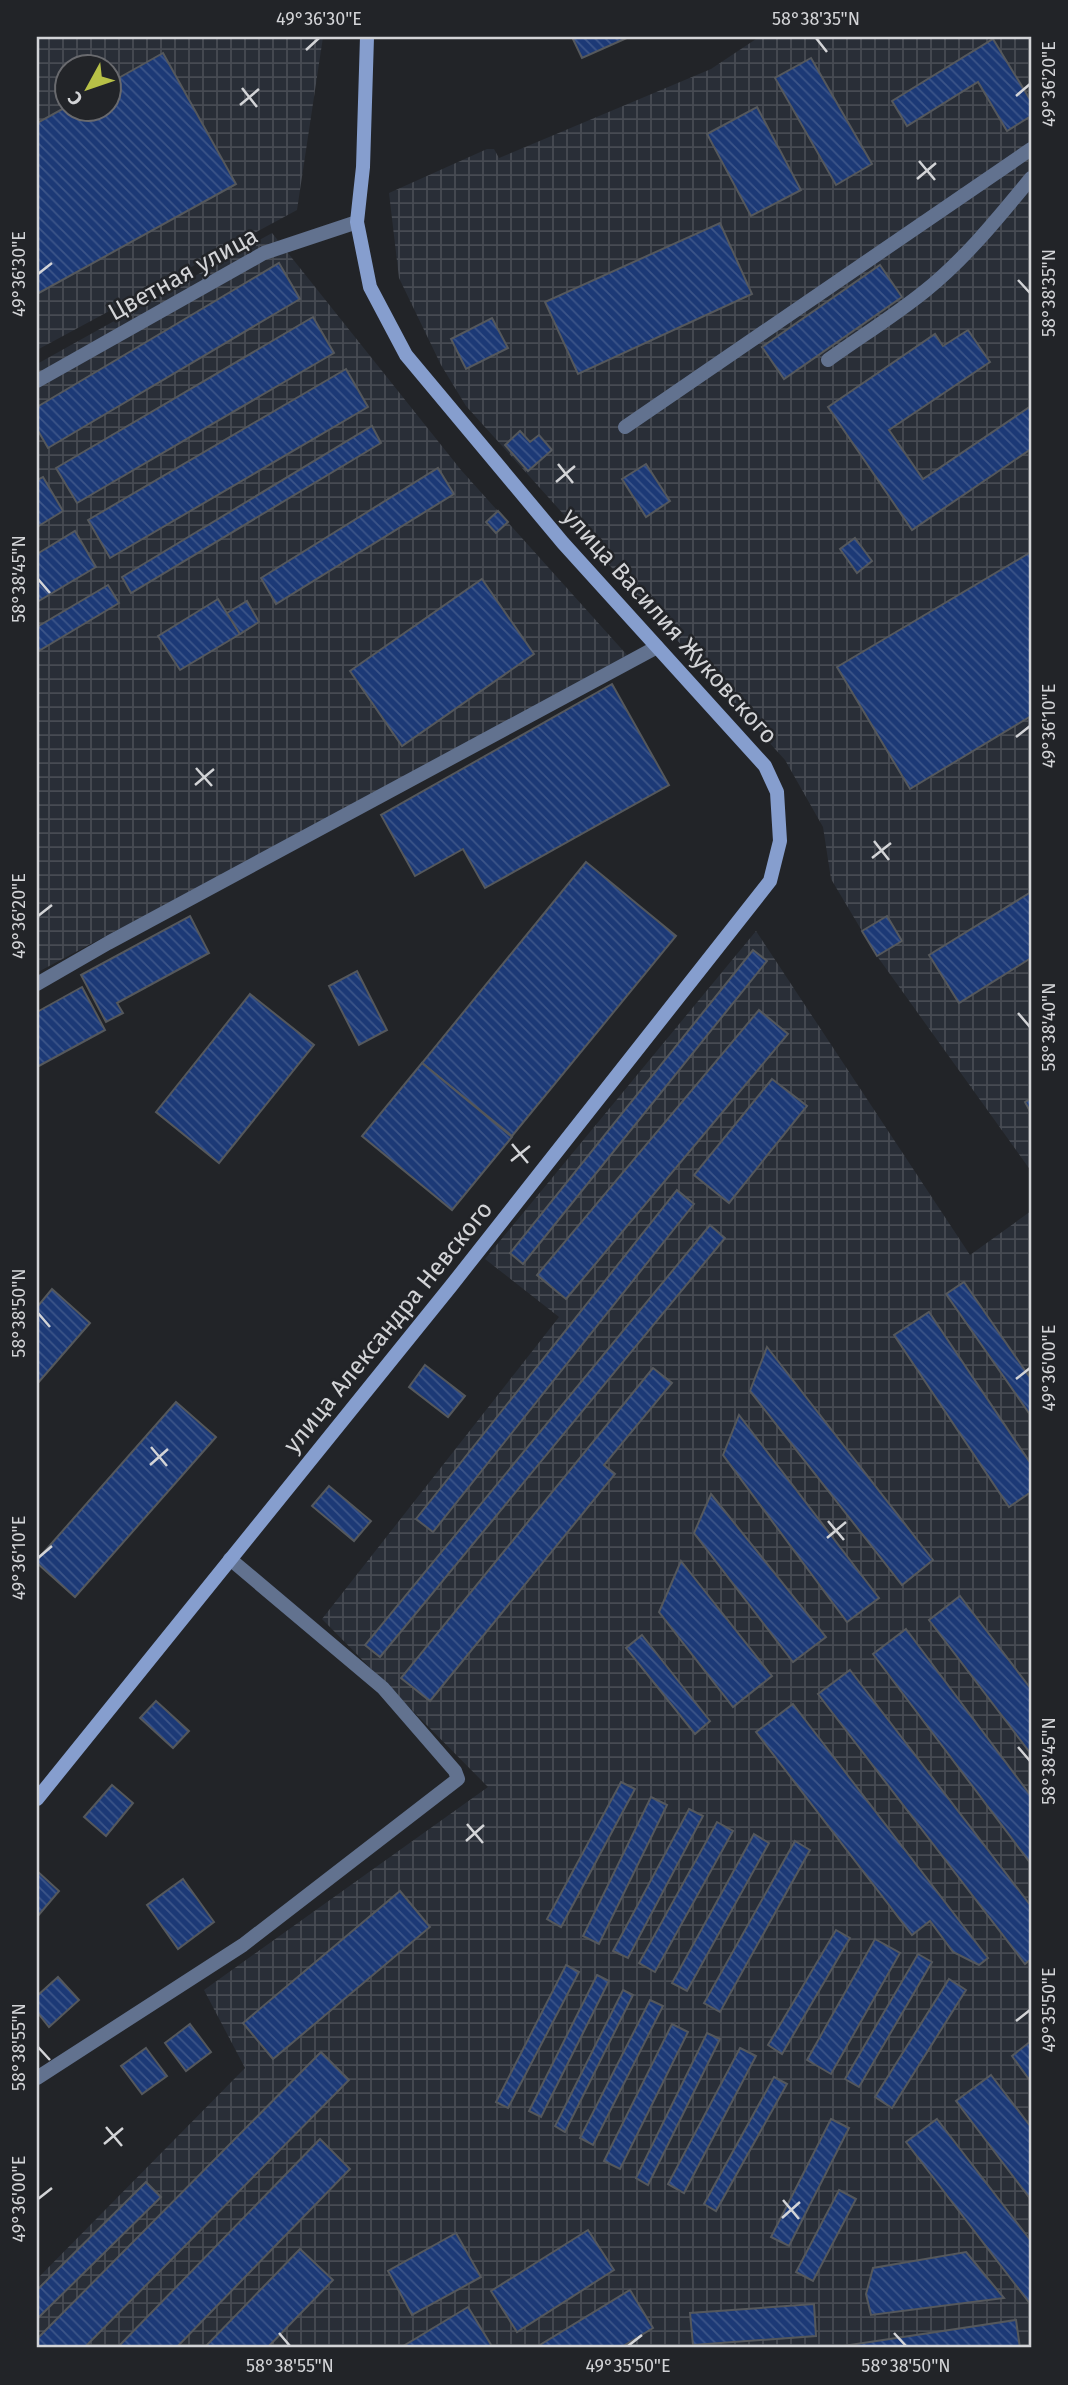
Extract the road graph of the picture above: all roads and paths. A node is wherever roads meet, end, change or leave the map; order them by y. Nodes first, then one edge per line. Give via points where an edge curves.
1 (367, 37) edge
2 (1031, 149) edge
3 (1031, 178) edge
4 (357, 222) junction
5 (828, 360) dead end
6 (37, 381) edge
7 (625, 427) dead end
8 (657, 647) junction
9 (770, 881) joint
10 (37, 984) edge
11 (230, 1559) junction
12 (37, 1799) edge
13 (37, 2078) edge

1 - 4 street, улица Василия Жуковского
2 - 7 street
3 - 5 street via 950,269
4 - 6 street, Цветная улица via 264,253
4 - 8 street, улица Василия Жуковского via 370,287 406,355
8 - 9 street, улица Василия Жуковского via 765,766 778,792 780,841
8 - 10 street
9 - 11 street, улица Александра Невского
11 - 12 street, улица Александра Невского
11 - 13 street via 383,1688 458,1779 243,1945

